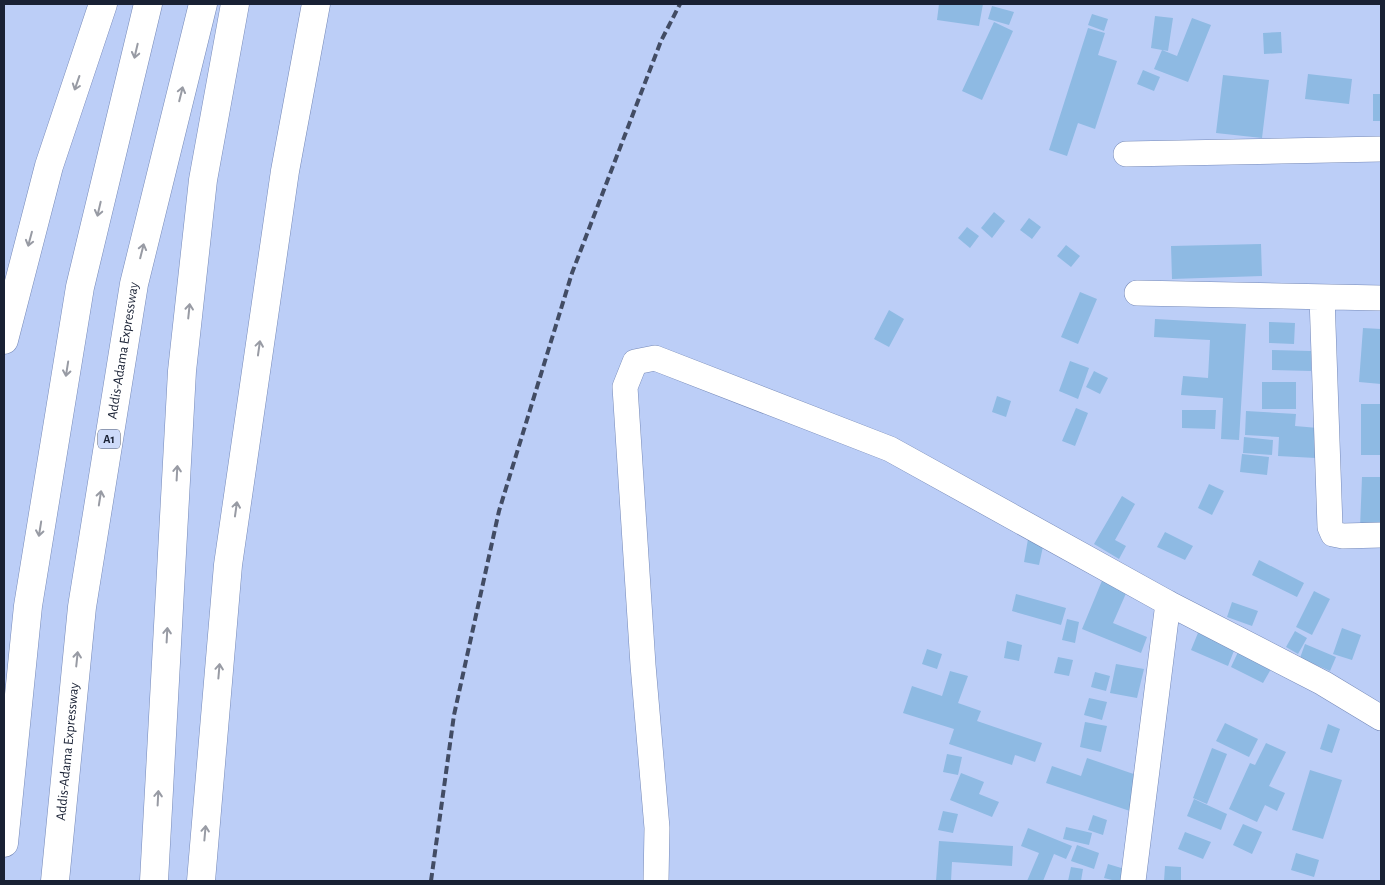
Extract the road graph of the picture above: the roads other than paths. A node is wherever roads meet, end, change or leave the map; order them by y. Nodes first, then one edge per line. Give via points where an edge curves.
1 (104, 4) edge
2 (148, 4) edge
3 (203, 4) edge
4 (234, 4) edge
5 (316, 4) edge
6 (1381, 149) edge
7 (1126, 154) dead end
8 (1137, 293) dead end
9 (1322, 297) junction
10 (1381, 298) edge
11 (4, 340) edge
12 (1381, 535) edge
13 (1168, 603) junction
14 (1381, 718) edge
15 (4, 843) edge
16 (55, 881) edge
17 (154, 881) edge
18 (201, 881) edge
19 (656, 881) edge
20 (1133, 881) edge

1 -> 11 main road via 49,166
2 -> 15 main road via 80,287 28,606
16 -> 3 main road, Addis-Adama Expressway / A1 via 82,607 134,284
17 -> 4 main road via 182,371 203,180
18 -> 5 main road via 228,565 285,170
6 - 7 street
8 - 9 street
9 - 10 street
9 - 12 street via 1330,527 1333,534 1343,536
13 - 14 street via 1323,683
13 - 19 street via 890,448 655,358 635,362 625,387 657,828
13 - 20 street

